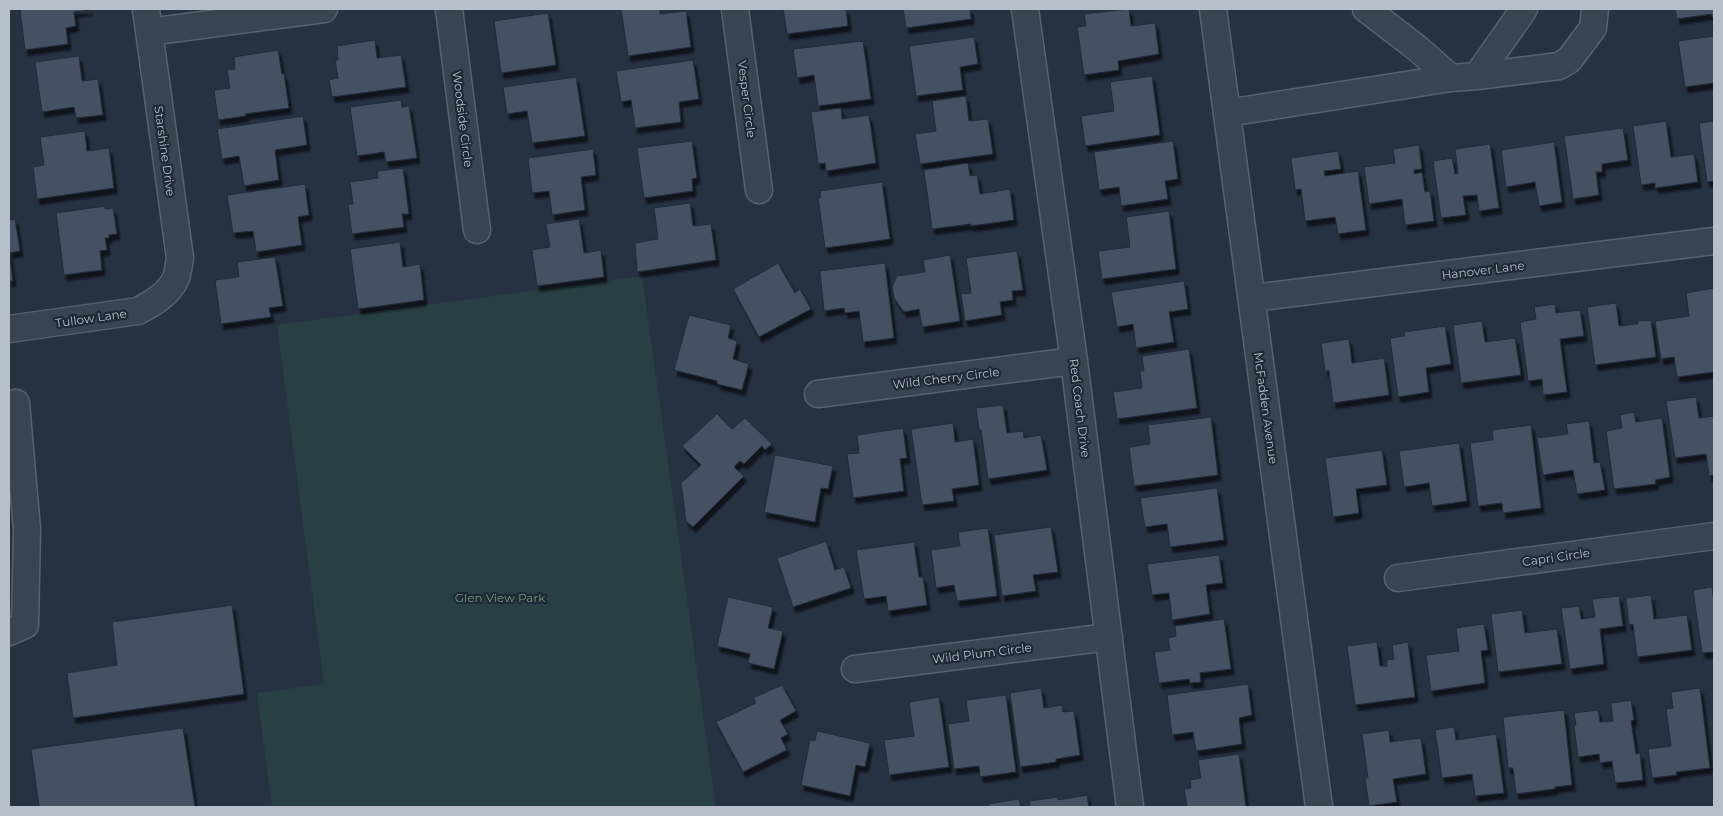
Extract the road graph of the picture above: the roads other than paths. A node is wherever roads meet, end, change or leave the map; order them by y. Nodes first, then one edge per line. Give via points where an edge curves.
1 (324, 9) edge
2 (449, 9) edge
3 (735, 9) edge
4 (1025, 9) edge
5 (1213, 9) edge
6 (1366, 9) edge
7 (1524, 9) edge
8 (1595, 9) edge
9 (148, 20) edge
10 (1477, 76) junction
11 (1451, 78) junction
12 (1227, 114) junction
13 (759, 190) dead end
14 (477, 230) dead end
15 (1714, 241) edge
16 (167, 291) joint
17 (1252, 298) junction
18 (9, 329) edge
19 (1074, 361) junction
20 (818, 394) dead end
21 (16, 403) dead end
22 (1714, 536) edge
23 (17, 544) edge
24 (1398, 578) dead end
25 (9, 632) edge
26 (1109, 637) junction
27 (855, 669) dead end
28 (1130, 807) edge
29 (1319, 807) edge

1 - 9 street
2 - 14 street, Woodside Circle
3 - 13 street, Vesper Circle
4 - 19 street, Red Coach Drive
5 - 12 street, McFadden Avenue
6 - 11 street
7 - 10 street
8 - 10 street via 1593,28 1569,60 1559,66
9 - 16 street, Starshine Drive via 180,258 176,277
10 - 11 street
11 - 12 street
12 - 17 street, McFadden Avenue
15 - 17 street, Hanover Lane
16 - 18 street, Tullow Lane via 138,311
17 - 29 street, McFadden Avenue
19 - 20 street, Wild Cherry Circle
19 - 26 street, Red Coach Drive
21 - 23 street via 26,529
22 - 24 street, Capri Circle
23 - 25 street via 25,625
26 - 27 street, Wild Plum Circle
26 - 28 street, Red Coach Drive

